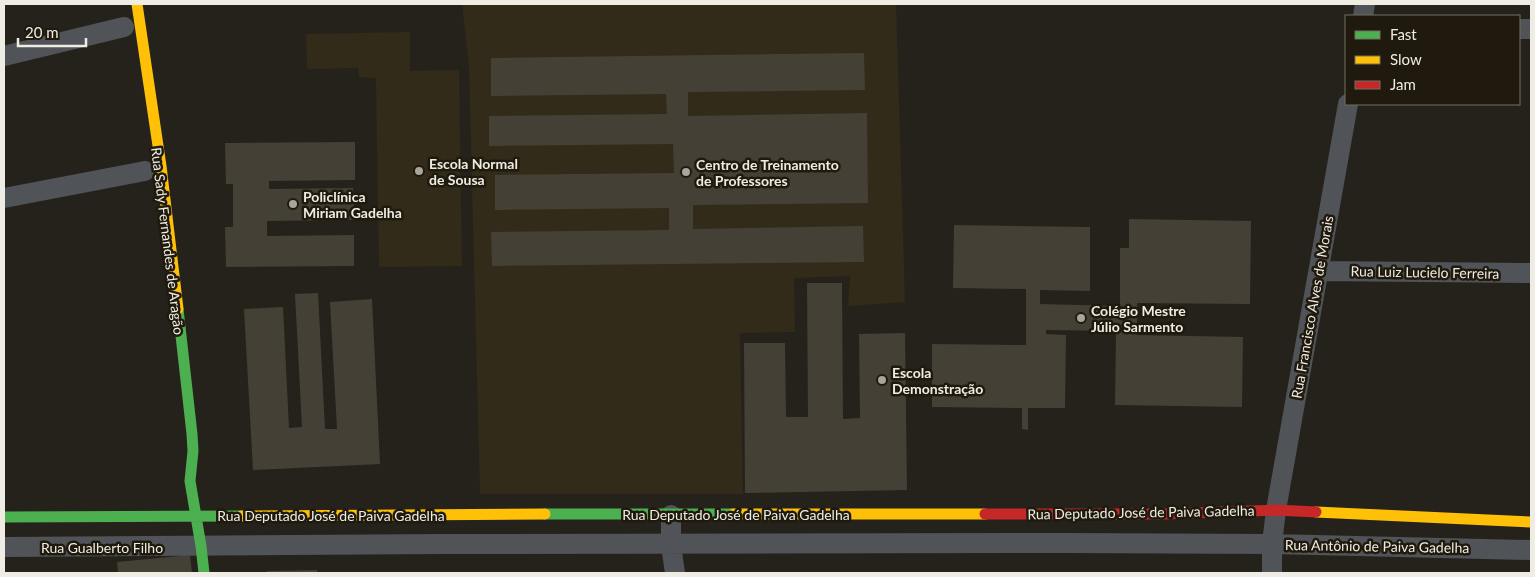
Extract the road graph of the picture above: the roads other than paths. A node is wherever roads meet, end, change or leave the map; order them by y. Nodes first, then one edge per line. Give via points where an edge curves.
1 (137, 4) edge
2 (125, 27) dead end
3 (4, 56) edge
4 (1348, 105) edge
5 (145, 171) dead end
6 (4, 198) edge
7 (1318, 271) junction
8 (1531, 273) edge
9 (180, 455) dead end
10 (190, 481) junction
11 (1276, 510) junction
12 (546, 514) junction
13 (1066, 514) junction
14 (1164, 514) junction
15 (440, 515) junction
16 (671, 515) junction
17 (196, 516) junction
18 (52, 517) junction
19 (4, 518) edge
20 (1480, 520) junction
21 (1531, 522) edge
22 (440, 544) junction
23 (545, 544) junction
24 (1064, 544) junction
25 (1160, 544) junction
26 (1272, 544) junction
27 (671, 545) junction
28 (201, 546) junction
29 (51, 547) junction
30 (4, 548) edge
31 (1477, 549) junction
32 (1531, 550) edge
33 (204, 573) edge
34 (675, 573) edge
35 (1272, 573) edge

1 - 10 street, Rua Sady Fernandes de Aragão via 161,166 192,434
2 - 3 street
4 - 7 street, Rua Francisco Alves de Morais
5 - 6 street
7 - 8 street, Rua Luiz Lucielo Ferreira
7 - 11 street, Rua Francisco Alves de Morais
9 - 10 street, Rua Sady Fernandes de Aragão
10 - 17 street, Rua Sady Fernandes de Aragão
11 - 14 street, Rua Deputado José de Paiva Gadelha
11 - 20 street, Rua Antônio de Paiva Gadelha
11 - 26 street, Rua Antônio de Paiva Gadelha
12 - 15 street, Rua Deputado José de Paiva Gadelha
12 - 16 street, Rua Deputado José de Paiva Gadelha
12 - 23 street
13 - 14 street, Rua Deputado José de Paiva Gadelha
13 - 16 street, Rua Deputado José de Paiva Gadelha
13 - 24 street
14 - 25 street
15 - 17 street, Rua Deputado José de Paiva Gadelha
15 - 22 street
16 - 27 street
17 - 18 street
17 - 28 street, Rua Sady Fernandes de Aragão
18 - 19 street
18 - 29 street
20 - 21 street, Rua Antônio de Paiva Gadelha
20 - 31 street
22 - 23 street, Rua Deputado José de Paiva Gadelha
22 - 28 street, Rua Deputado José de Paiva Gadelha
23 - 27 street, Rua Deputado José de Paiva Gadelha
24 - 25 street, Rua Deputado José de Paiva Gadelha
24 - 27 street, Rua Deputado José de Paiva Gadelha
25 - 26 street, Rua Deputado José de Paiva Gadelha
26 - 31 street, Rua Antônio de Paiva Gadelha
26 - 35 street
27 - 34 street
28 - 29 street, Rua Gualberto Filho
28 - 33 street, Rua Sady Fernandes de Aragão
29 - 30 street, Rua Gualberto Filho
31 - 32 street, Rua Antônio de Paiva Gadelha

